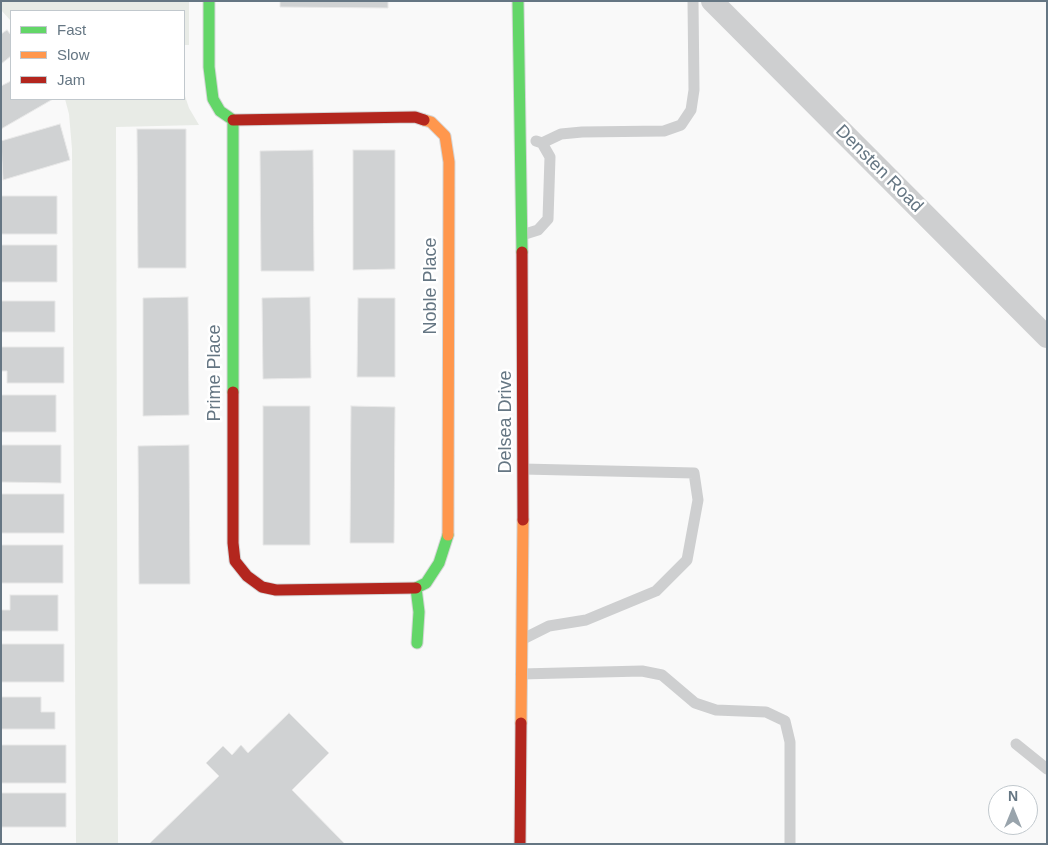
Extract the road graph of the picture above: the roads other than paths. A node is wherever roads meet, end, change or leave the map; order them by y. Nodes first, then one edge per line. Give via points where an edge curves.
1 (210, 1) edge
2 (518, 1) edge
3 (693, 1) edge
4 (712, 1) edge
5 (233, 120) junction
6 (520, 135) junction
7 (542, 143) junction
8 (522, 235) junction
9 (1047, 337) edge
10 (523, 469) junction
11 (416, 588) junction
12 (522, 639) junction
13 (417, 642) dead end
14 (521, 674) junction
15 (1016, 744) dead end
16 (1047, 769) edge
17 (790, 843) edge
18 (520, 844) edge

1 - 5 street via 209,67 213,99 220,111
2 - 6 street, Delsea Drive
3 - 7 lane via 694,90 691,110 681,125 664,131 561,134
4 - 9 street, Densten Road
5 - 11 street, Prime Place via 235,561 262,587 276,590
5 - 11 street, Noble Place via 415,118 431,122 444,136 449,162 448,532 439,563 426,583
6 - 7 lane
6 - 8 street, Delsea Drive
7 - 8 lane via 550,157 548,219 538,230
8 - 10 street, Delsea Drive
10 - 12 street, Delsea Drive
10 - 12 lane via 694,473 698,500 687,560 656,591 586,620 549,626
11 - 13 street via 419,612
12 - 14 street, Delsea Drive
14 - 17 lane via 642,671 662,675 695,703 716,710 766,712 785,721 790,742
14 - 18 street, Delsea Drive
15 - 16 lane

